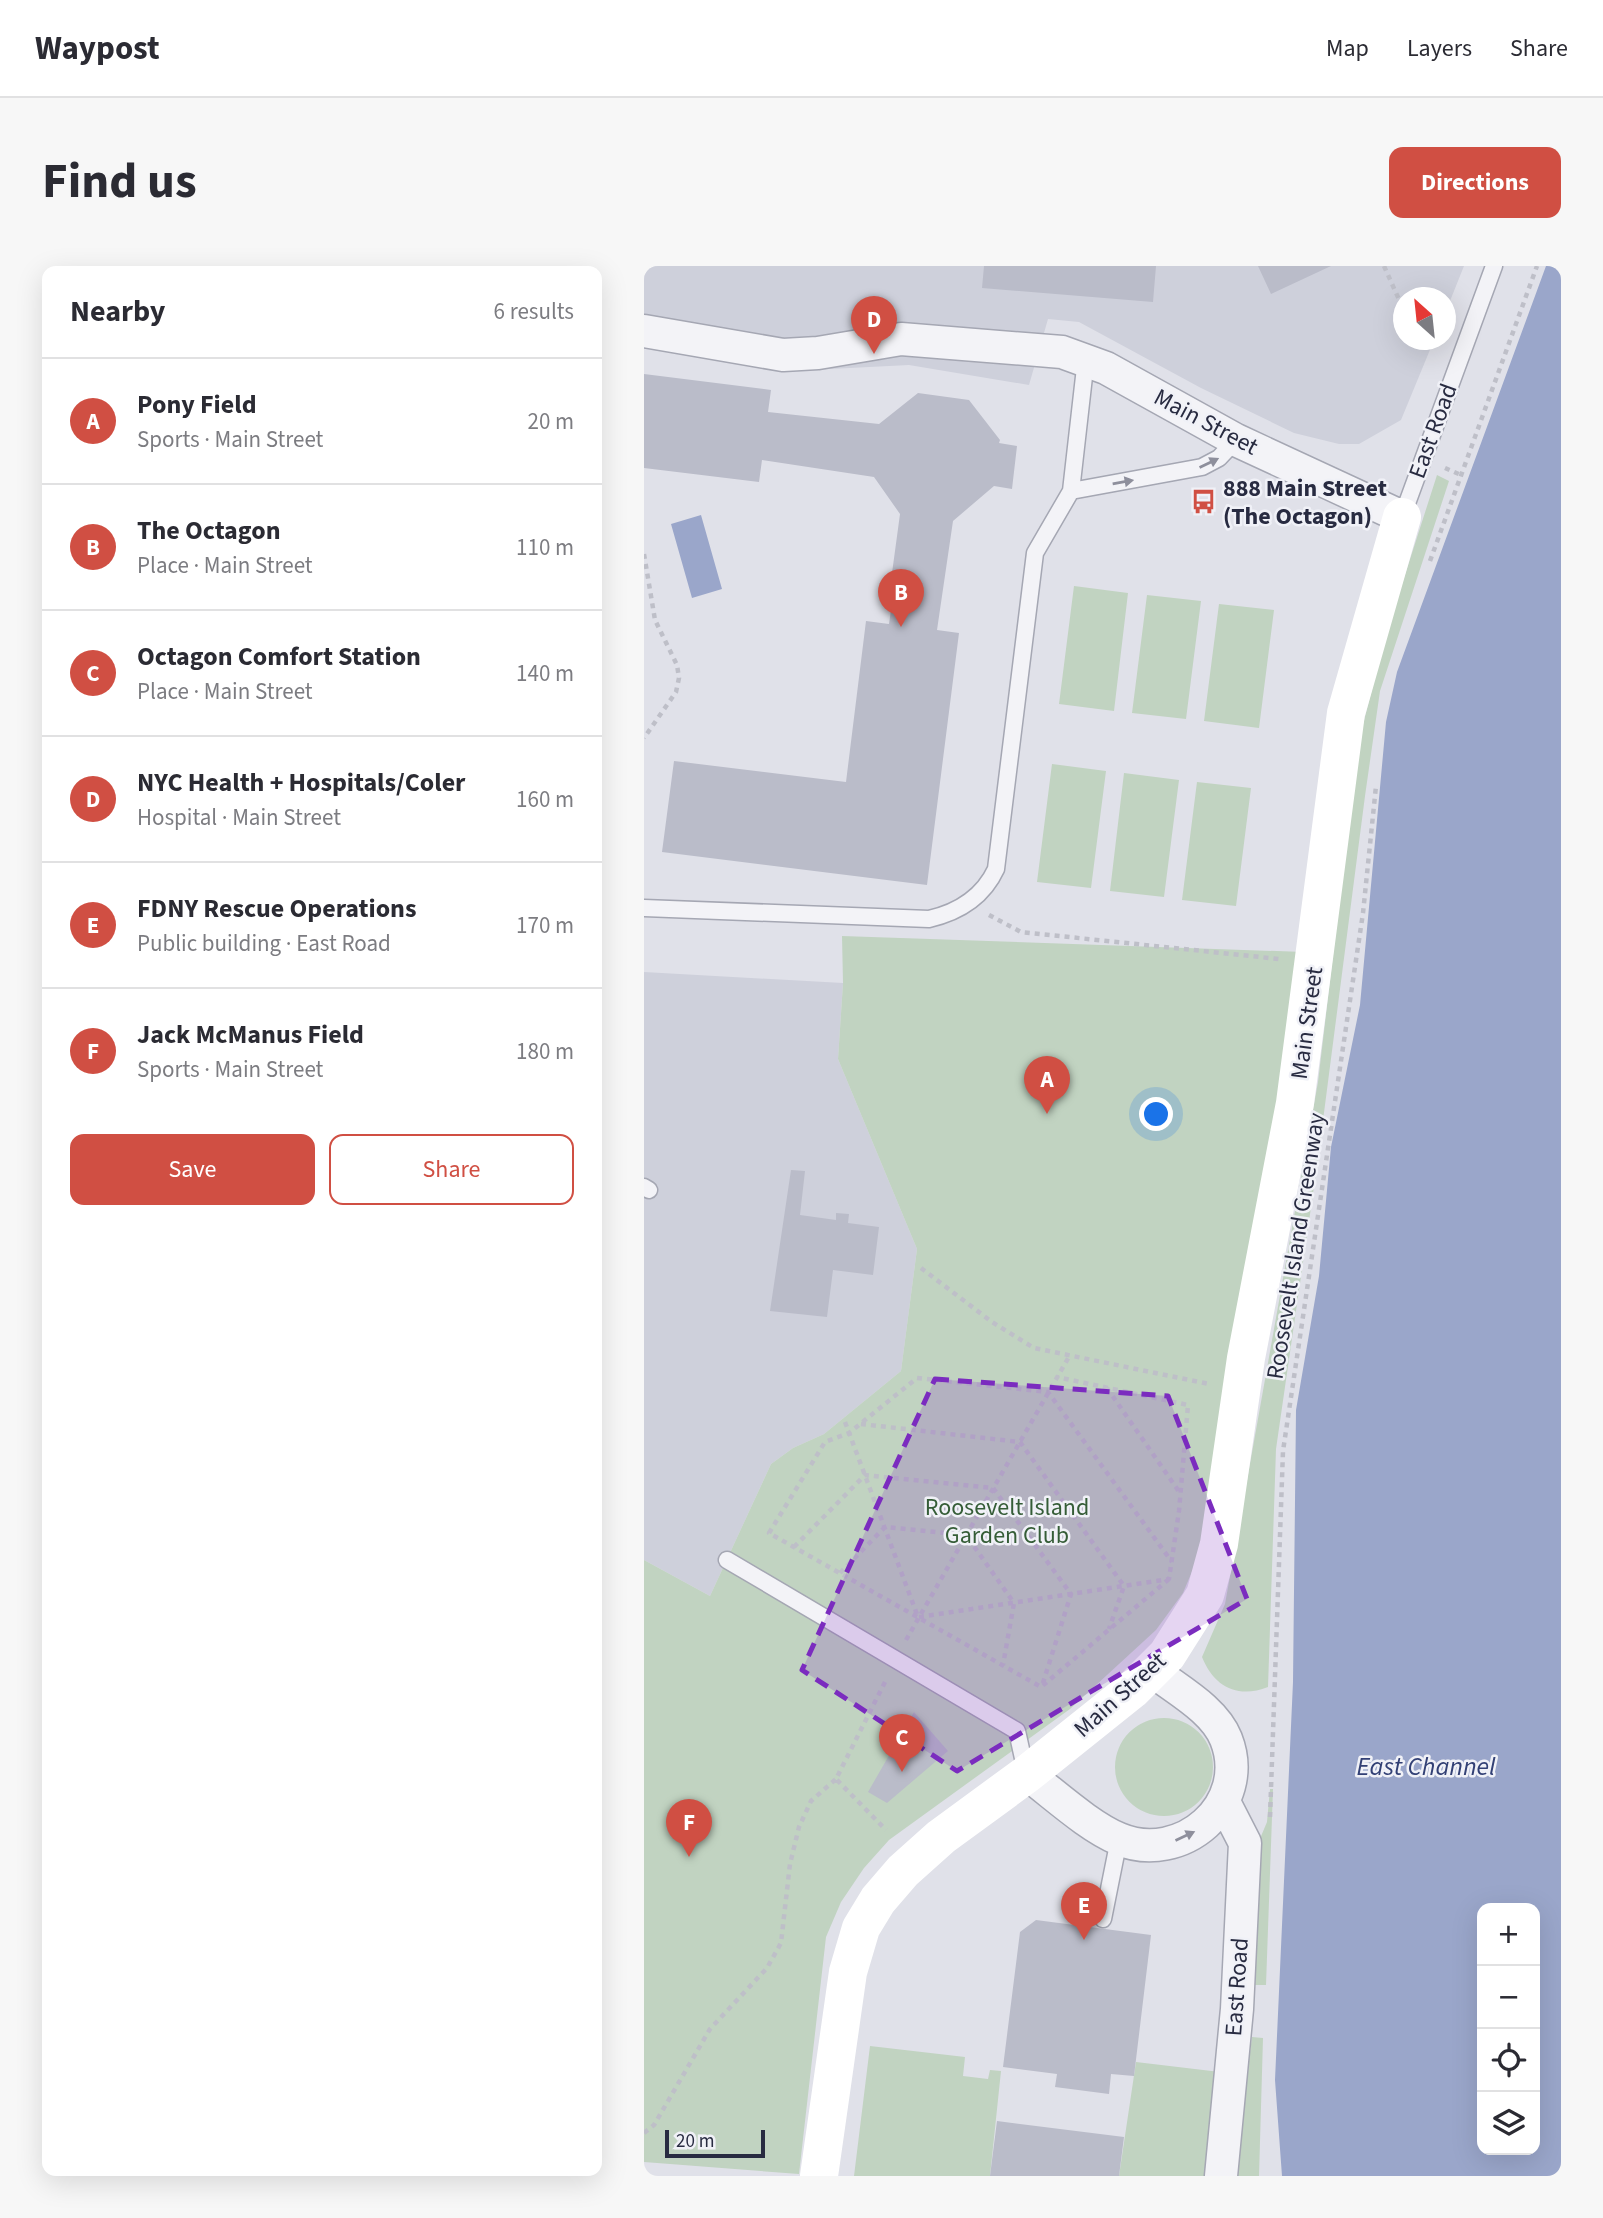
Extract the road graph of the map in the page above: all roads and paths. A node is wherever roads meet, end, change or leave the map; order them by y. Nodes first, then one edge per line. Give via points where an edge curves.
1 (1384, 266) edge
2 (1494, 266) edge
3 (1537, 266) edge
4 (1393, 287) edge
5 (644, 331) edge
6 (1086, 359) junction
7 (1236, 440) junction
8 (1071, 491) junction
9 (1402, 517) junction
10 (644, 554) edge
11 (1429, 563) dead end
12 (644, 738) edge
13 (1376, 783) dead end
14 (966, 904) junction
15 (644, 908) edge
16 (1283, 959) dead end
17 (920, 1268) dead end
18 (1070, 1355) junction
19 (1057, 1377) junction
20 (1216, 1385) dead end
21 (1107, 1387) junction
22 (1048, 1392) junction
23 (845, 1422) dead end
24 (860, 1424) junction
25 (849, 1433) junction
26 (1020, 1442) junction
27 (865, 1475) junction
28 (993, 1488) junction
29 (1181, 1493) junction
30 (885, 1527) junction
31 (966, 1535) junction
32 (794, 1547) junction
33 (727, 1560) dead end
34 (1172, 1562) junction
35 (840, 1573) junction
36 (1169, 1579) junction
37 (1124, 1586) junction
38 (1071, 1594) junction
39 (1014, 1603) junction
40 (918, 1618) junction
41 (1109, 1630) junction
42 (896, 1660) junction
43 (1003, 1665) junction
44 (1153, 1671) junction
45 (1041, 1687) junction
46 (1027, 1774) junction
47 (836, 1779) junction
48 (1224, 1802) junction
49 (1270, 1828) dead end
50 (886, 1830) dead end
51 (1119, 1839) junction
52 (1103, 1919) dead end
53 (644, 2133) edge
54 (819, 2176) edge
55 (1221, 2176) edge

1 - 4 path
2 - 9 lane, East Road
3 - 11 path
5 - 6 street, Main Street via 783,355 901,340 1048,350
6 - 7 street, Main Street
6 - 8 lane
8 -> 7 lane via 1202,467 1219,458
7 - 9 street, Main Street
8 - 14 lane via 1035,553 996,869 990,882
9 - 44 street, Main Street via 1346,713 1301,1064 1245,1358 1214,1569 1194,1615
10 - 12 path via 655,620 677,664 679,678 676,692
13 - 49 path, Roosevelt Island Greenway via 1363,912 1283,1451
14 - 15 lane via 929,919
14 - 16 path via 1021,932
17 - 18 path via 1034,1348
18 - 19 path
18 - 20 path
19 - 21 path
19 - 22 path
21 - 29 path
21 - 29 path via 1188,1405
22 - 24 path via 916,1378
22 - 26 path
22 - 34 path
23 - 25 path
24 - 25 path
24 - 26 path
25 - 27 path
25 - 32 path via 825,1442 769,1533
26 - 28 path
26 - 37 path
27 - 28 path
27 - 30 path
27 - 32 path
28 - 31 path
28 - 38 path
29 - 34 path
30 - 31 path
30 - 35 path
30 - 40 path
31 - 39 path
31 - 40 path
32 - 35 path
33 - 42 lane
34 - 36 path
35 - 40 path
36 - 37 path
36 - 41 path
37 - 38 path
37 - 41 path
38 - 39 path
38 - 45 path
39 - 40 path
39 - 43 path
40 - 42 path
40 - 43 path
41 - 45 path
42 - 46 lane via 1017,1731
42 - 47 path
43 - 45 path
44 - 46 street, Main Street
44 - 48 street via 1220,1727 1232,1772
46 - 51 street
46 - 54 street, Main Street via 918,1856 890,1885 861,1928 848,1972
47 - 50 path
47 - 53 path via 811,1801 799,1827 781,1942 771,1960 710,2029 654,2125
51 -> 48 street via 1141,1844 1172,1842 1201,1829
48 - 55 street, East Road via 1245,1843 1237,2009
51 - 52 lane

